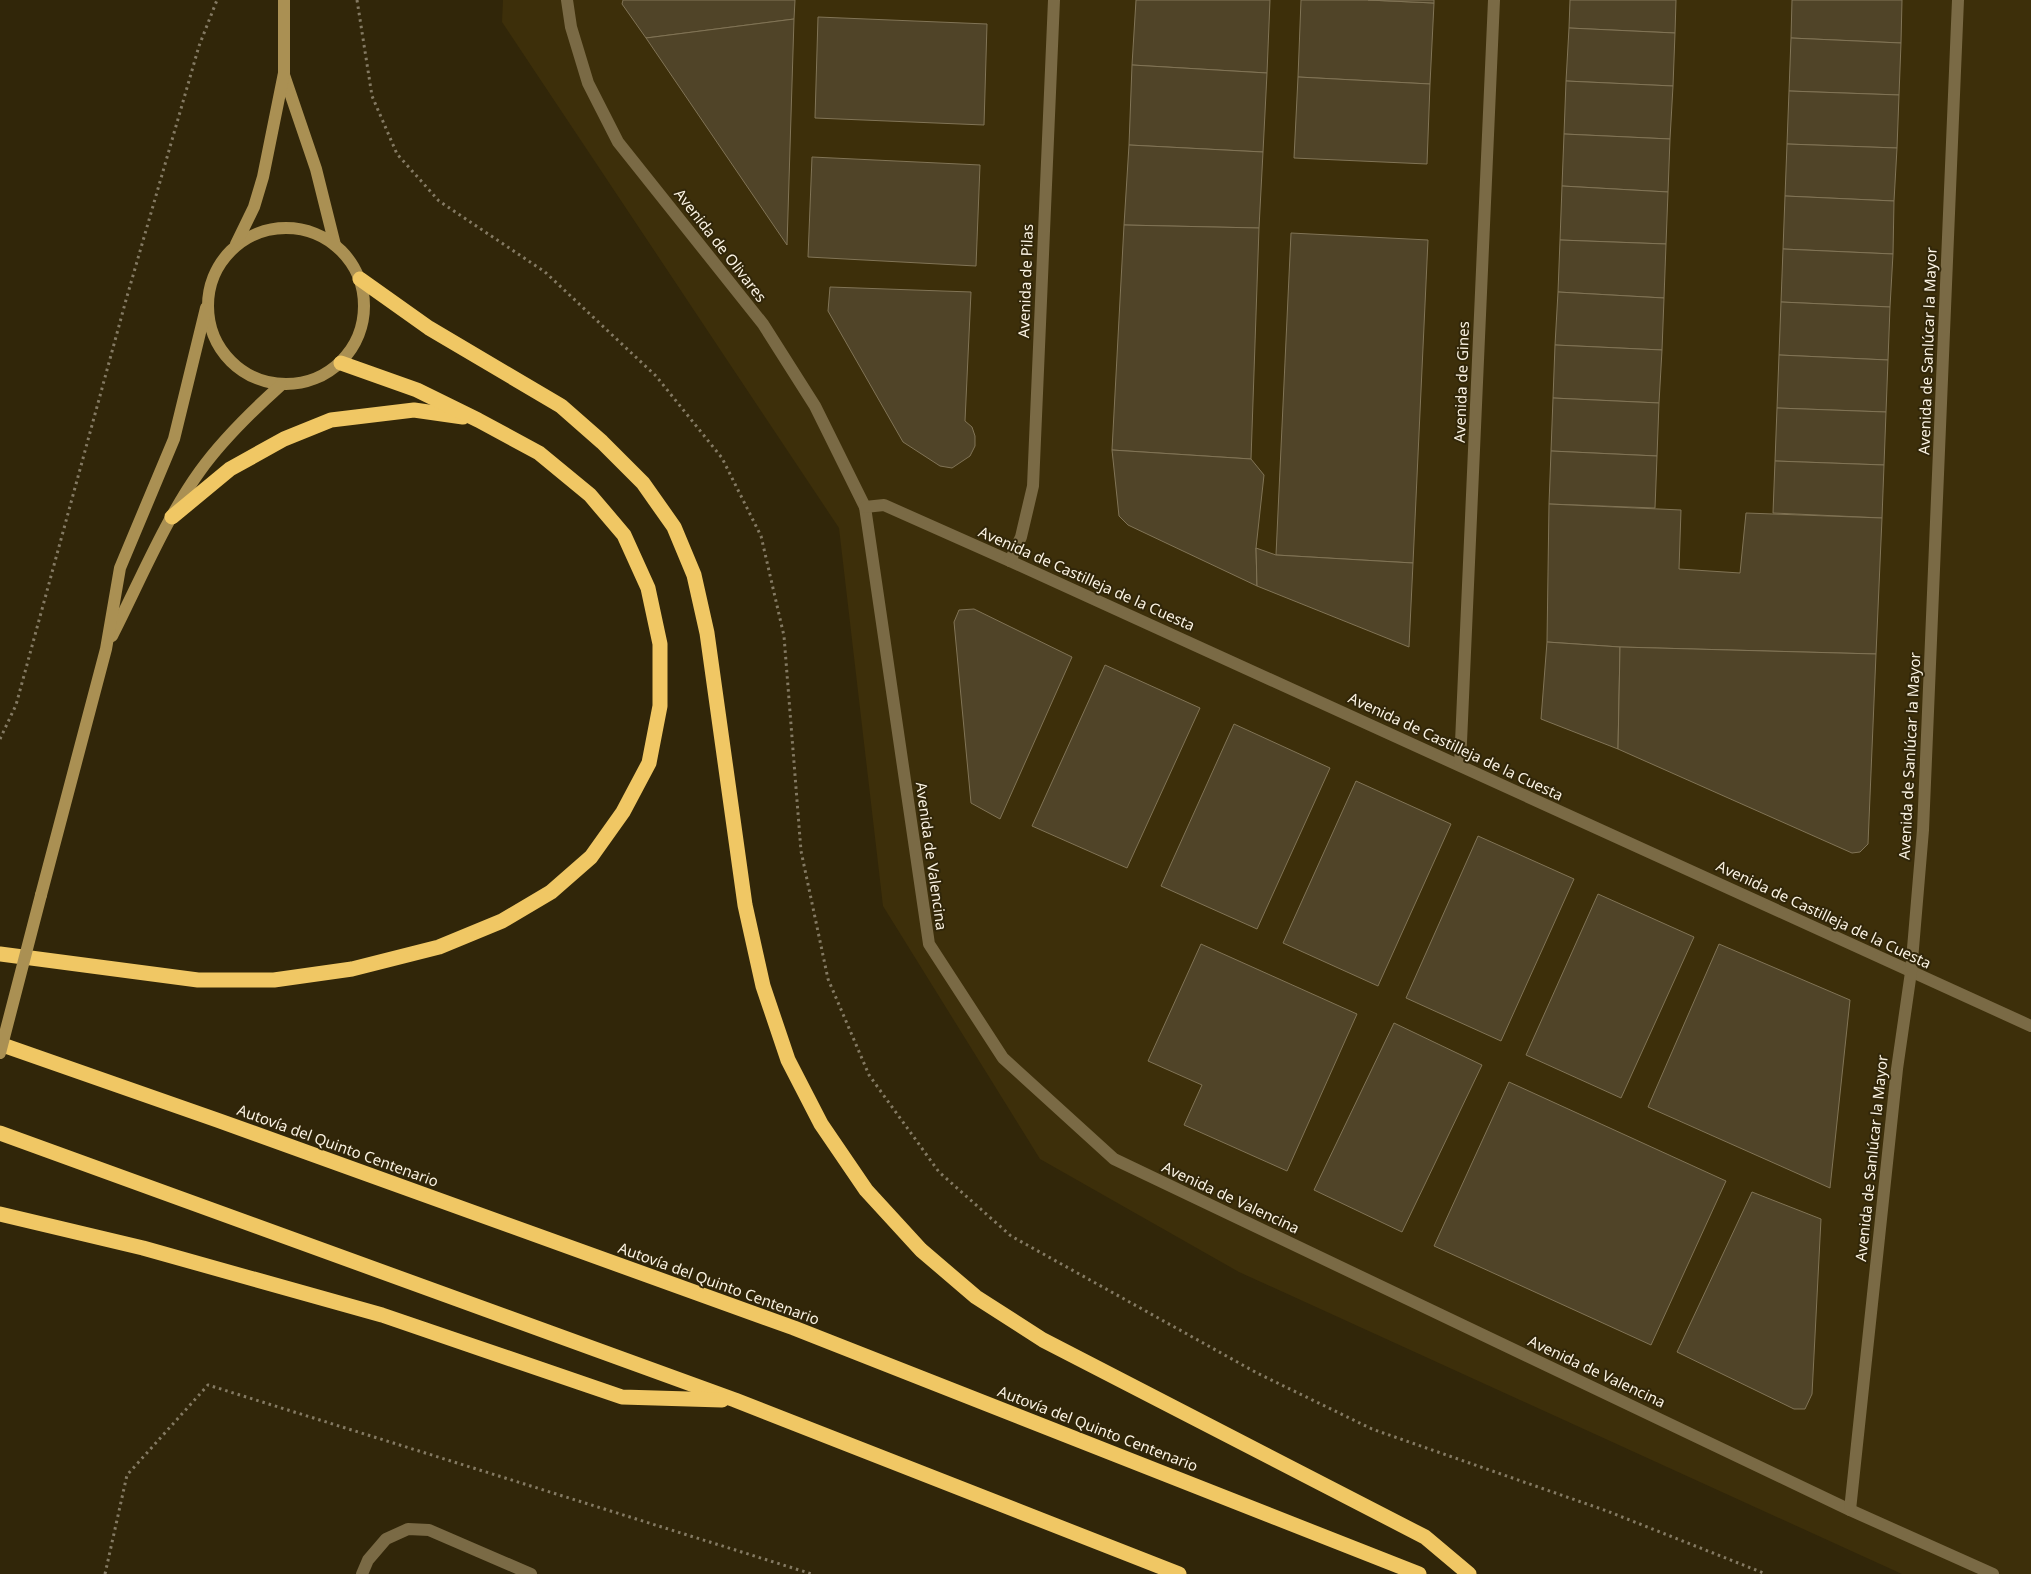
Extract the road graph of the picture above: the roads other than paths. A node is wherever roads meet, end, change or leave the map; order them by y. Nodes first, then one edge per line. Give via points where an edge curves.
1 (284, 0) edge
2 (567, 0) edge
3 (1054, 0) edge
4 (1494, 0) edge
5 (1958, 0) edge
6 (284, 73) junction
7 (236, 244) junction
8 (335, 245) junction
9 (360, 279) junction
10 (206, 308) junction
11 (341, 363) junction
12 (281, 385) junction
13 (478, 420) junction
14 (865, 506) junction
15 (172, 517) junction
16 (1010, 561) junction
17 (106, 649) junction
18 (1460, 765) junction
19 (0, 954) edge
20 (1911, 972) junction
21 (2031, 1026) edge
22 (0, 1044) edge
23 (0, 1053) edge
24 (0, 1133) edge
25 (0, 1214) edge
26 (735, 1400) junction
27 (1850, 1510) junction
28 (362, 1574) edge
29 (531, 1574) edge
30 (1179, 1574) edge
31 (1419, 1574) edge
32 (1469, 1574) edge
33 (1993, 1574) edge

1 - 6 main road
2 - 14 street, Avenida de Olivares via 571,27 588,83 618,142 763,324 815,406
3 - 16 street, Avenida de Pilas via 1033,486 1021,537
4 - 18 street, Avenida de Gines
5 - 20 street, Avenida de Sanlúcar la Mayor via 1923,830
6 - 7 main road via 263,177 254,207
6 - 8 main road via 316,169
7 - 8 main road via 260,231 286,227 312,232
7 - 10 main road via 220,262 210,284
8 - 9 main road via 350,260
9 - 11 main road via 365,301 363,324 355,345
9 - 32 highway via 429,328 561,406 643,483 674,527 694,575 707,633 745,905 763,986 788,1060 821,1124 866,1190 921,1250 976,1298 1043,1340 1425,1537
10 - 12 main road via 221,352 237,368 258,380
10 - 17 main road via 174,439 120,568
11 - 12 main road via 323,376
11 - 13 highway via 417,390
12 - 15 main road via 224,441 199,471
13 - 15 highway via 414,410 331,420 284,439 230,469
13 - 19 highway via 538,453 590,496 624,535 648,588 660,644 660,706 649,763 623,812 591,857 551,892 502,921 439,947 352,969 274,980 198,980
14 - 16 street, Avenida de Castilleja de la Cuesta via 884,505
14 - 27 street, Avenida de Valencina via 929,944 1003,1058 1114,1159
15 - 17 main road
16 - 18 street, Avenida de Castilleja de la Cuesta
17 - 23 main road, bridge
18 - 20 street, Avenida de Castilleja de la Cuesta
20 - 21 street, Avenida de Castilleja de la Cuesta
20 - 27 street, Avenida de Sanlúcar la Mayor via 1897,1069
22 - 31 highway, Autovía del Quinto Centenario via 794,1328
24 - 26 highway
25 - 26 highway via 142,1248 382,1315 622,1397
26 - 30 highway
27 - 33 street, Avenida de Valencina
28 - 29 street via 368,1560 386,1538 408,1529 429,1530

